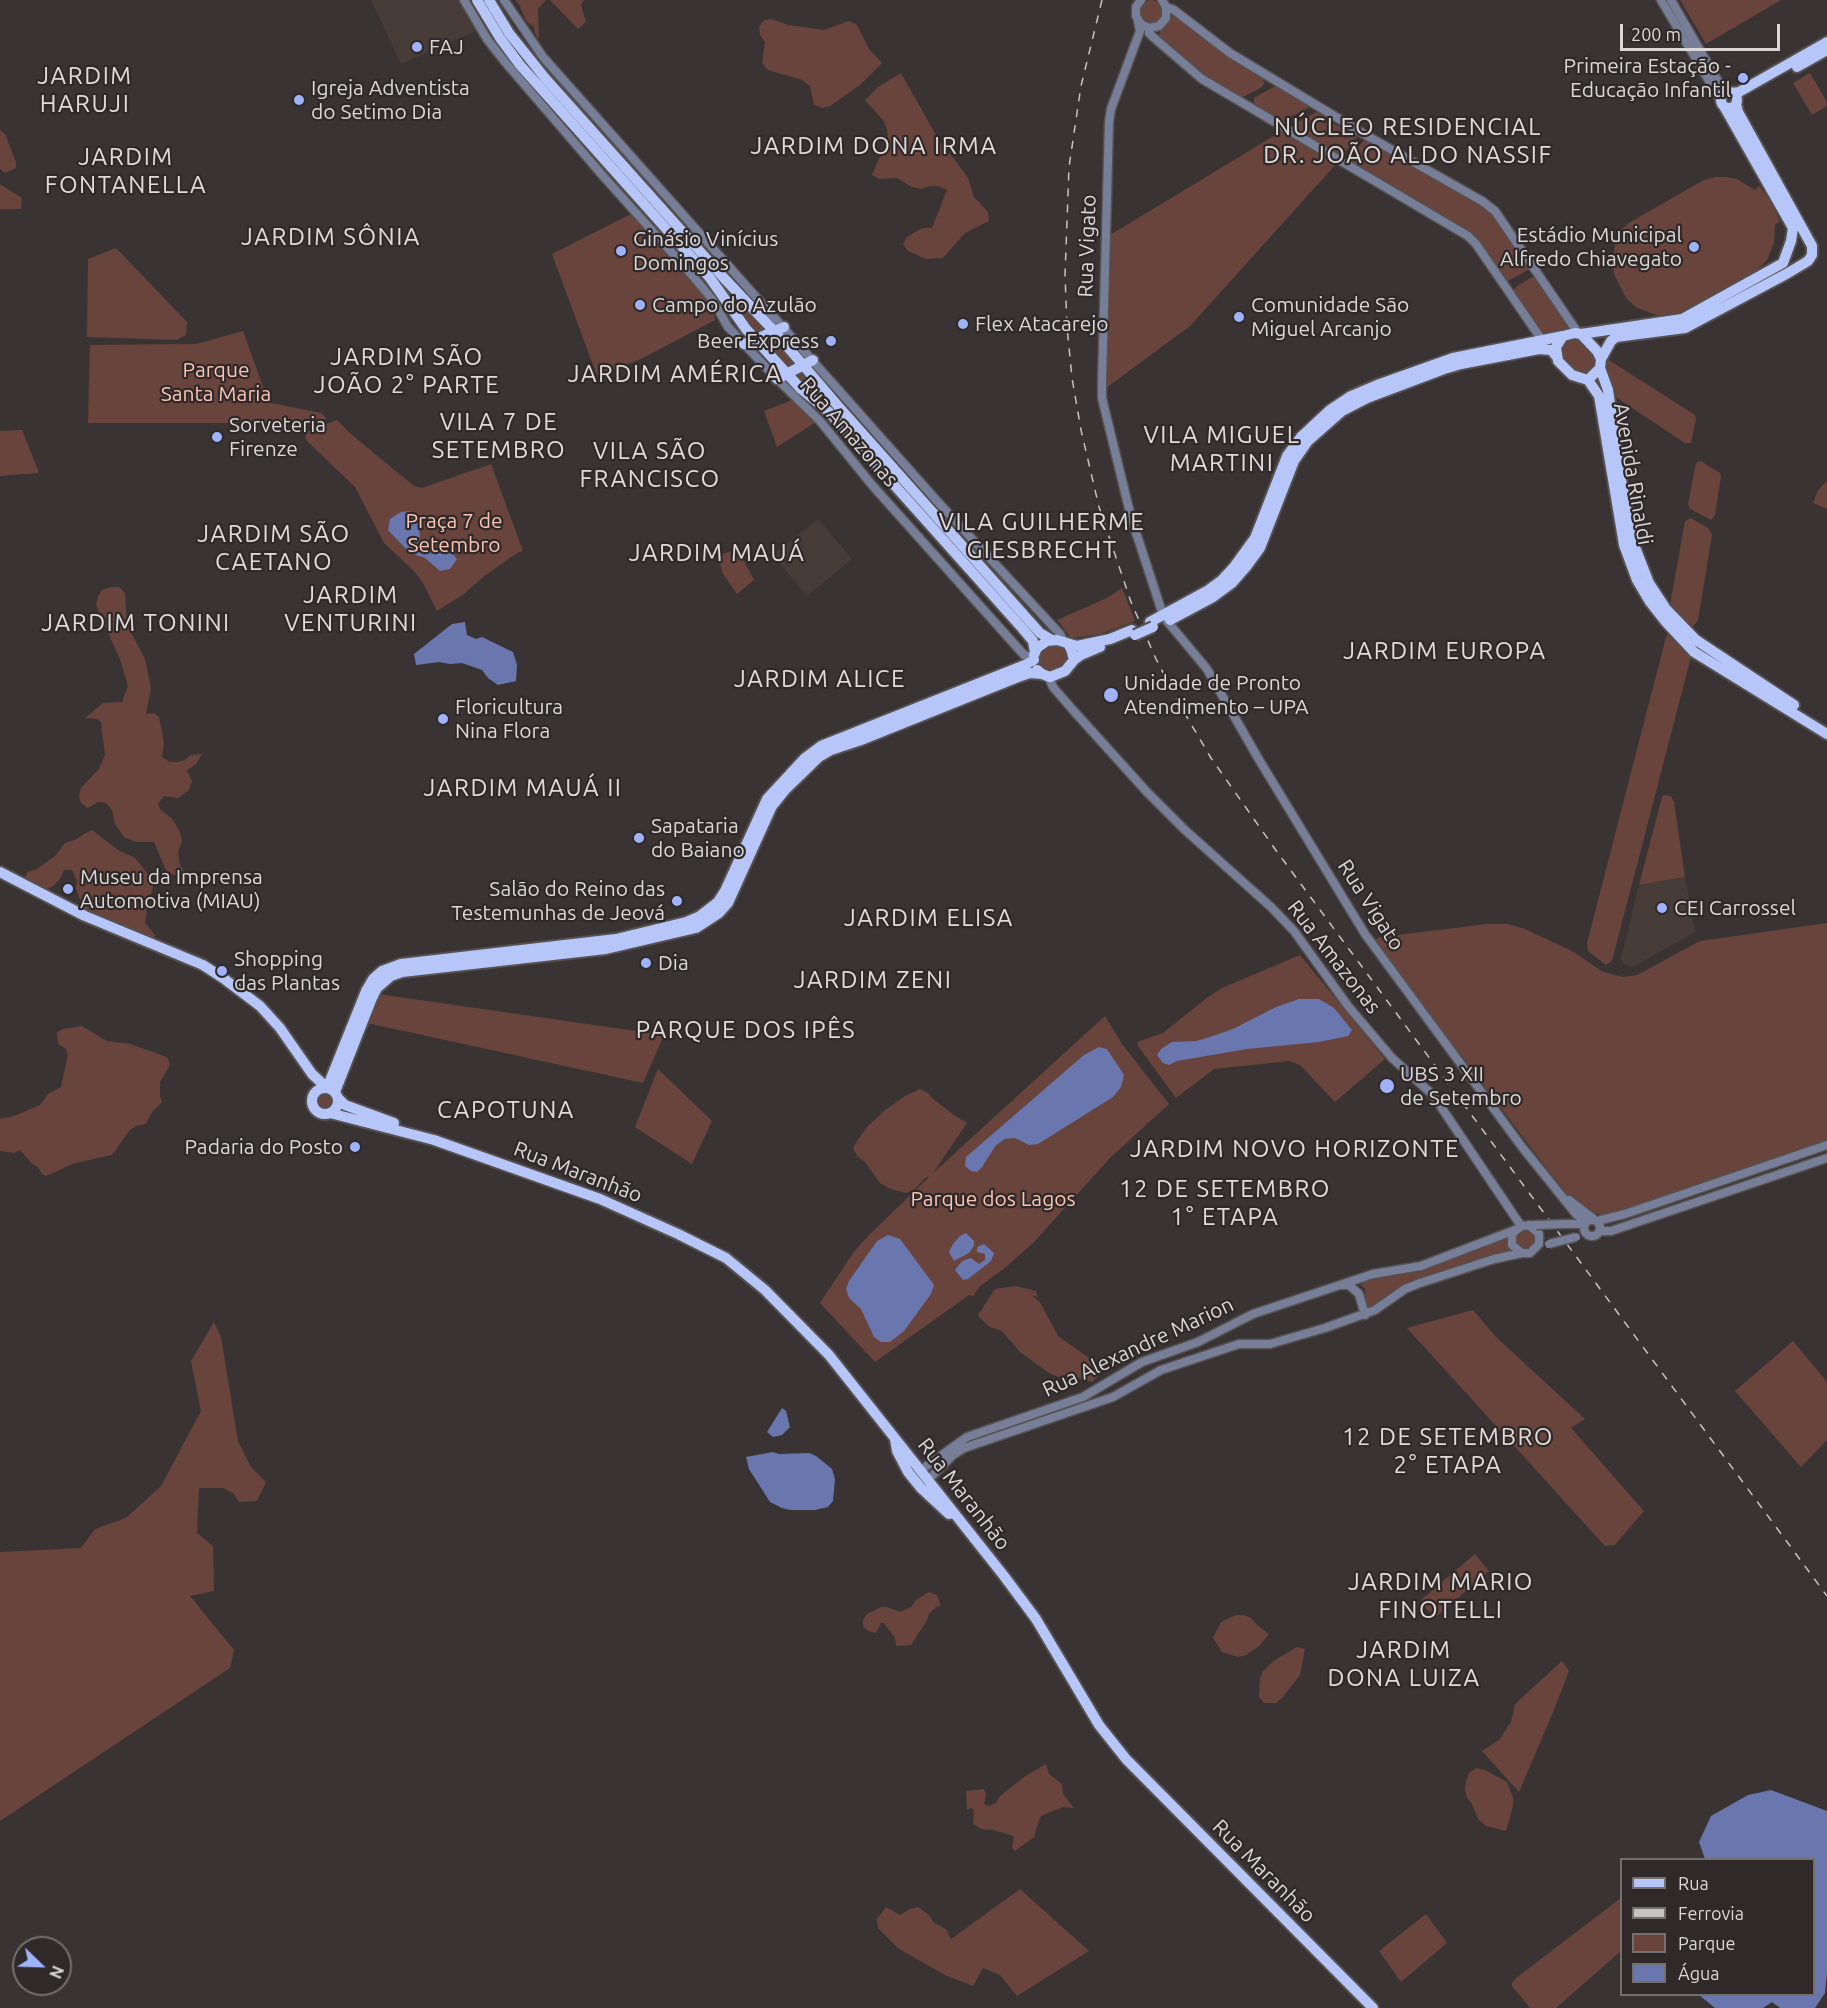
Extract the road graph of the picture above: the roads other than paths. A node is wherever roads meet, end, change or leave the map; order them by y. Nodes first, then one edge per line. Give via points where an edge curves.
1 (464, 0) edge
2 (477, 0) edge
3 (489, 0) edge
4 (504, 0) edge
5 (1141, 0) edge
6 (1661, 0) edge
7 (1671, 0) edge
8 (1164, 4) edge
9 (1138, 21) junction
10 (1159, 26) junction
11 (1149, 28) junction
12 (1827, 42) edge
13 (1160, 43) junction
14 (1827, 51) edge
15 (1132, 54) junction
16 (1730, 100) junction
17 (1791, 241) junction
18 (1809, 242) junction
19 (1787, 254) junction
20 (1803, 264) junction
21 (779, 329) junction
22 (1580, 334) junction
23 (1563, 336) junction
24 (756, 339) junction
25 (1542, 340) junction
26 (744, 344) junction
27 (1555, 354) junction
28 (809, 363) junction
29 (1601, 363) junction
30 (788, 373) junction
31 (777, 379) junction
32 (1588, 380) junction
33 (1165, 618) junction
34 (1134, 633) junction
35 (1059, 639) junction
36 (1034, 656) junction
37 (1074, 660) junction
38 (1045, 675) junction
39 (1827, 726) edge
40 (1827, 734) edge
41 (745, 856) junction
42 (0, 872) edge
43 (650, 930) junction
44 (638, 942) junction
45 (552, 951) junction
46 (444, 959) junction
47 (437, 969) junction
48 (312, 1074) junction
49 (331, 1091) junction
50 (313, 1095) junction
51 (330, 1113) junction
52 (424, 1137) junction
53 (1827, 1145) edge
54 (1827, 1158) edge
55 (1591, 1222) junction
56 (1525, 1226) junction
57 (1600, 1231) junction
58 (1590, 1236) junction
59 (1537, 1248) junction
60 (1522, 1253) junction
61 (1338, 1284) junction
62 (1365, 1315) junction
63 (1115, 1377) junction
64 (1126, 1390) junction
65 (894, 1435) junction
66 (921, 1470) junction
67 (913, 1479) junction
68 (928, 1479) junction
69 (921, 1488) junction
70 (968, 1530) junction
71 (1373, 2008) edge

1 - 26 street, Rua Amazonas via 505,62 712,298 725,322
2 - 24 main road via 520,65 710,278
3 - 21 main road via 545,78 722,276
4 - 21 street via 543,57
5 - 9 street via 1136,12
6 - 16 street
7 - 16 street
8 - 10 street via 1166,18
8 - 22 street via 1230,53 1495,211
9 - 11 street
9 - 15 street via 1140,31
10 - 11 street
10 - 13 street
11 - 13 street
11 - 15 street
12 - 16 main road
13 - 25 street via 1202,79 1468,236
14 - 16 main road
15 - 33 street, Rua Vigato via 1109,122 1101,382 1131,517
16 - 17 main road via 1793,228
16 - 18 main road
17 - 18 main road via 1802,238
17 - 19 main road
18 - 20 main road via 1812,255
19 - 20 main road via 1797,264
19 - 22 main road via 1780,266 1682,319
20 - 29 main road via 1685,328 1616,337
21 - 24 main road
21 - 28 main road
22 - 23 main road
22 - 29 main road, Avenida Rinaldi via 1597,351
23 - 25 main road
23 - 27 main road
24 - 26 main road
24 - 30 main road
25 - 27 street
25 - 33 main road via 1414,370 1351,396 1330,410 1300,437 1287,456 1255,538 1234,567 1222,580
26 - 31 street, Rua Amazonas
27 - 32 main road via 1569,373
27 - 33 main road via 1539,349 1444,369 1342,411 1308,441 1294,461 1260,548 1246,567 1213,597
28 - 30 main road
28 - 35 main road via 838,406 1040,633
29 - 32 main road
29 - 39 main road, Avenida Rinaldi via 1633,542 1655,593 1684,628 1711,651
30 - 31 main road
30 - 36 main road via 830,412 1022,628 1033,641
31 - 36 street, Rua Amazonas via 820,422 1024,655
32 - 40 main road, Avenida Rinaldi via 1599,396 1624,545 1650,602 1694,652
33 - 34 main road
33 - 55 street, Rua Vigato via 1207,669 1365,934 1522,1147 1576,1214
34 - 35 main road via 1077,646
34 - 37 main road
35 - 36 main road via 1041,644
35 - 37 main road via 1071,649
36 - 38 main road via 1035,667
36 - 41 main road via 1025,665 821,746 772,792 755,821
37 - 38 main road via 1058,675
38 - 41 main road via 1018,677 819,757 772,806
38 - 56 street, Rua Amazonas via 1154,799 1294,931 1348,1006 1392,1058 1433,1095
41 - 43 main road via 718,902 709,910 686,922
41 - 44 main road via 728,903 708,921 696,928
42 - 48 main road, Rua Maranhão via 85,916 203,965 260,1006
43 - 44 main road
43 - 45 main road
44 - 45 main road via 606,949
45 - 46 main road
45 - 47 main road
46 - 47 main road
46 - 49 main road via 391,967 373,979
47 - 49 main road via 402,972 377,988
48 - 49 main road, Rua Maranhão
48 - 50 main road
49 - 50 main road via 321,1088
49 - 51 main road via 336,1108
49 - 52 main road, Rua Maranhão via 345,1106
50 - 51 main road, Rua Maranhão via 314,1109
51 - 52 main road, Rua Maranhão
52 - 65 main road, Rua Maranhão via 600,1199 726,1258 765,1290 830,1355
53 - 55 street, Rua Alexandre Marion
54 - 57 street via 1611,1231
55 - 56 street, Rua Alexandre Marion, bridge
55 - 57 street
55 - 58 street via 1585,1231
56 - 59 street via 1539,1234
56 - 60 street via 1511,1240
56 - 61 street, Rua Alexandre Marion via 1421,1266
57 - 58 street
58 - 59 street, bridge
59 - 60 street
60 - 62 street, Rua Alexandre Marion via 1420,1283
61 - 62 street via 1349,1285 1359,1294
61 - 63 street, Rua Alexandre Marion via 1242,1318 1219,1333 1142,1362
62 - 64 street, Rua Alexandre Marion via 1270,1344 1239,1344 1218,1350 1161,1370
63 - 64 street via 1119,1388
63 - 66 street, Rua Alexandre Marion via 1072,1402 967,1437
64 - 68 street, Rua Alexandre Marion via 964,1448
65 - 66 main road, Rua Maranhão
65 - 67 main road via 897,1451
66 - 67 main road
66 - 68 main road, Rua Maranhão
67 - 69 main road
68 - 69 main road
68 - 70 main road, Rua Maranhão
69 - 70 main road
70 - 71 main road, Rua Maranhão via 1036,1619 1099,1725 1126,1759

